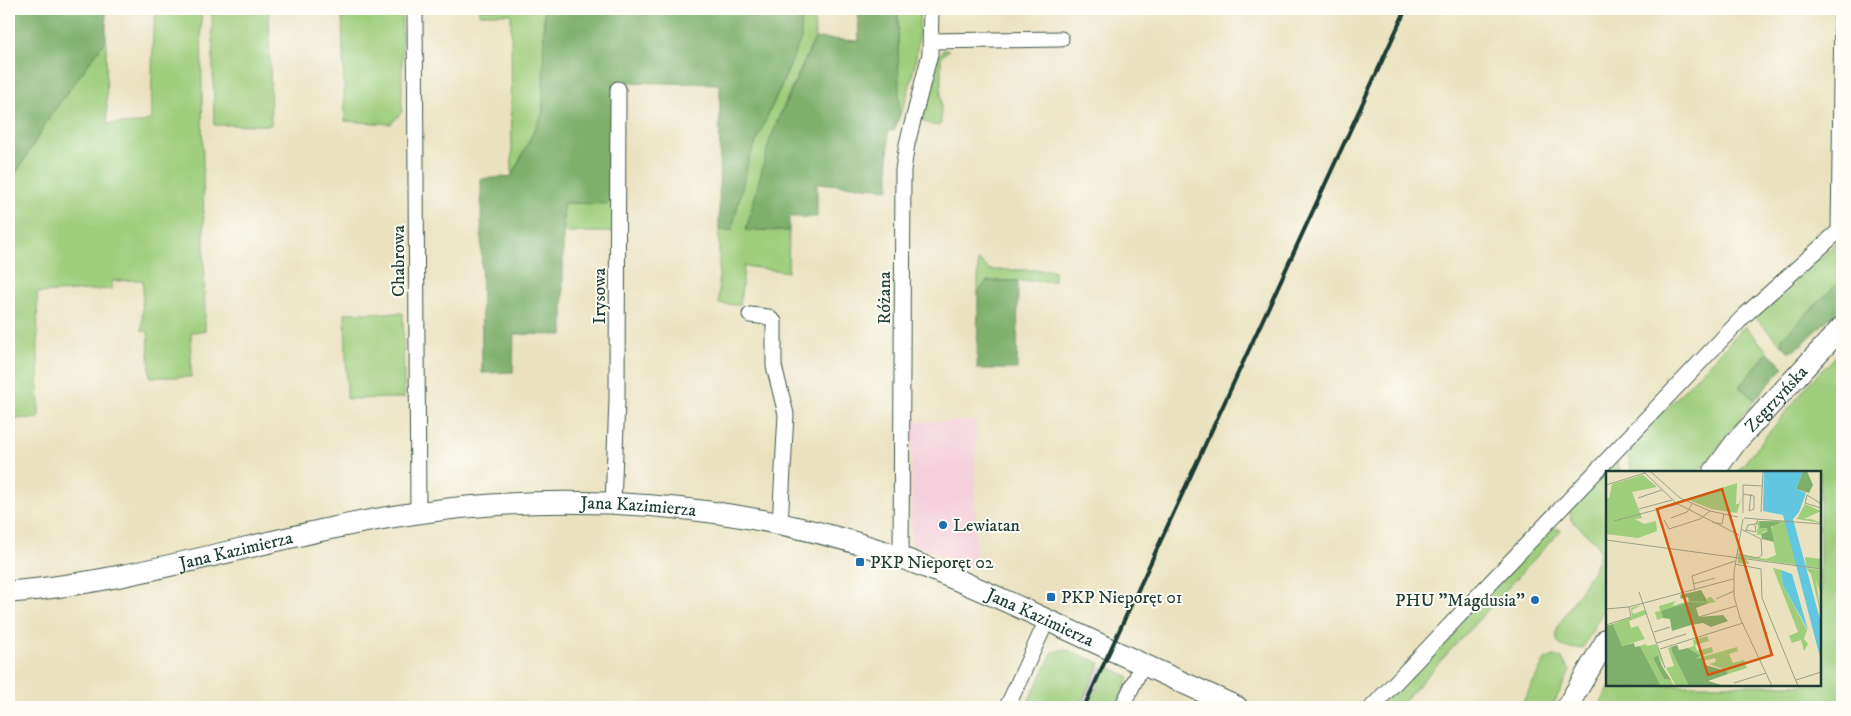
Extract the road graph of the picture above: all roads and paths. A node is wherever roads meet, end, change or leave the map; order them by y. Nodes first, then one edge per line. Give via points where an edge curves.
1 (415, 9) edge
2 (931, 9) edge
3 (1842, 14) edge
4 (1061, 39) dead end
5 (932, 41) junction
6 (618, 89) dead end
7 (1841, 229) edge
8 (750, 316) dead end
9 (1842, 328) edge
10 (1715, 471) edge
11 (613, 504) junction
12 (418, 512) junction
13 (780, 524) junction
14 (901, 558) junction
15 (9, 592) edge
16 (1047, 620) junction
17 (1606, 641) edge
18 (1142, 664) junction
19 (1570, 706) edge
20 (1007, 707) edge
21 (1122, 707) edge
22 (1237, 707) edge
23 (1372, 707) edge

1 - 12 street, Chabrowa
2 - 5 street, Różana
3 - 7 street
4 - 5 street
5 - 14 street, Różana via 907,144 904,170
6 - 11 street, Irysowa via 617,391
7 - 23 street via 1744,316
8 - 13 street via 768,317 774,322 774,366 786,414
9 - 10 main road, Zegrzyńska via 1736,442
11 - 12 main road, Jana Kazimierza via 479,506
11 - 13 main road, Jana Kazimierza via 723,513
12 - 15 main road, Jana Kazimierza via 345,525 110,578
13 - 14 main road, Jana Kazimierza
14 - 16 main road, Jana Kazimierza
16 - 18 main road, Jana Kazimierza
16 - 20 street
17 - 19 main road
18 - 21 street
18 - 22 main road, Jana Kazimierza

